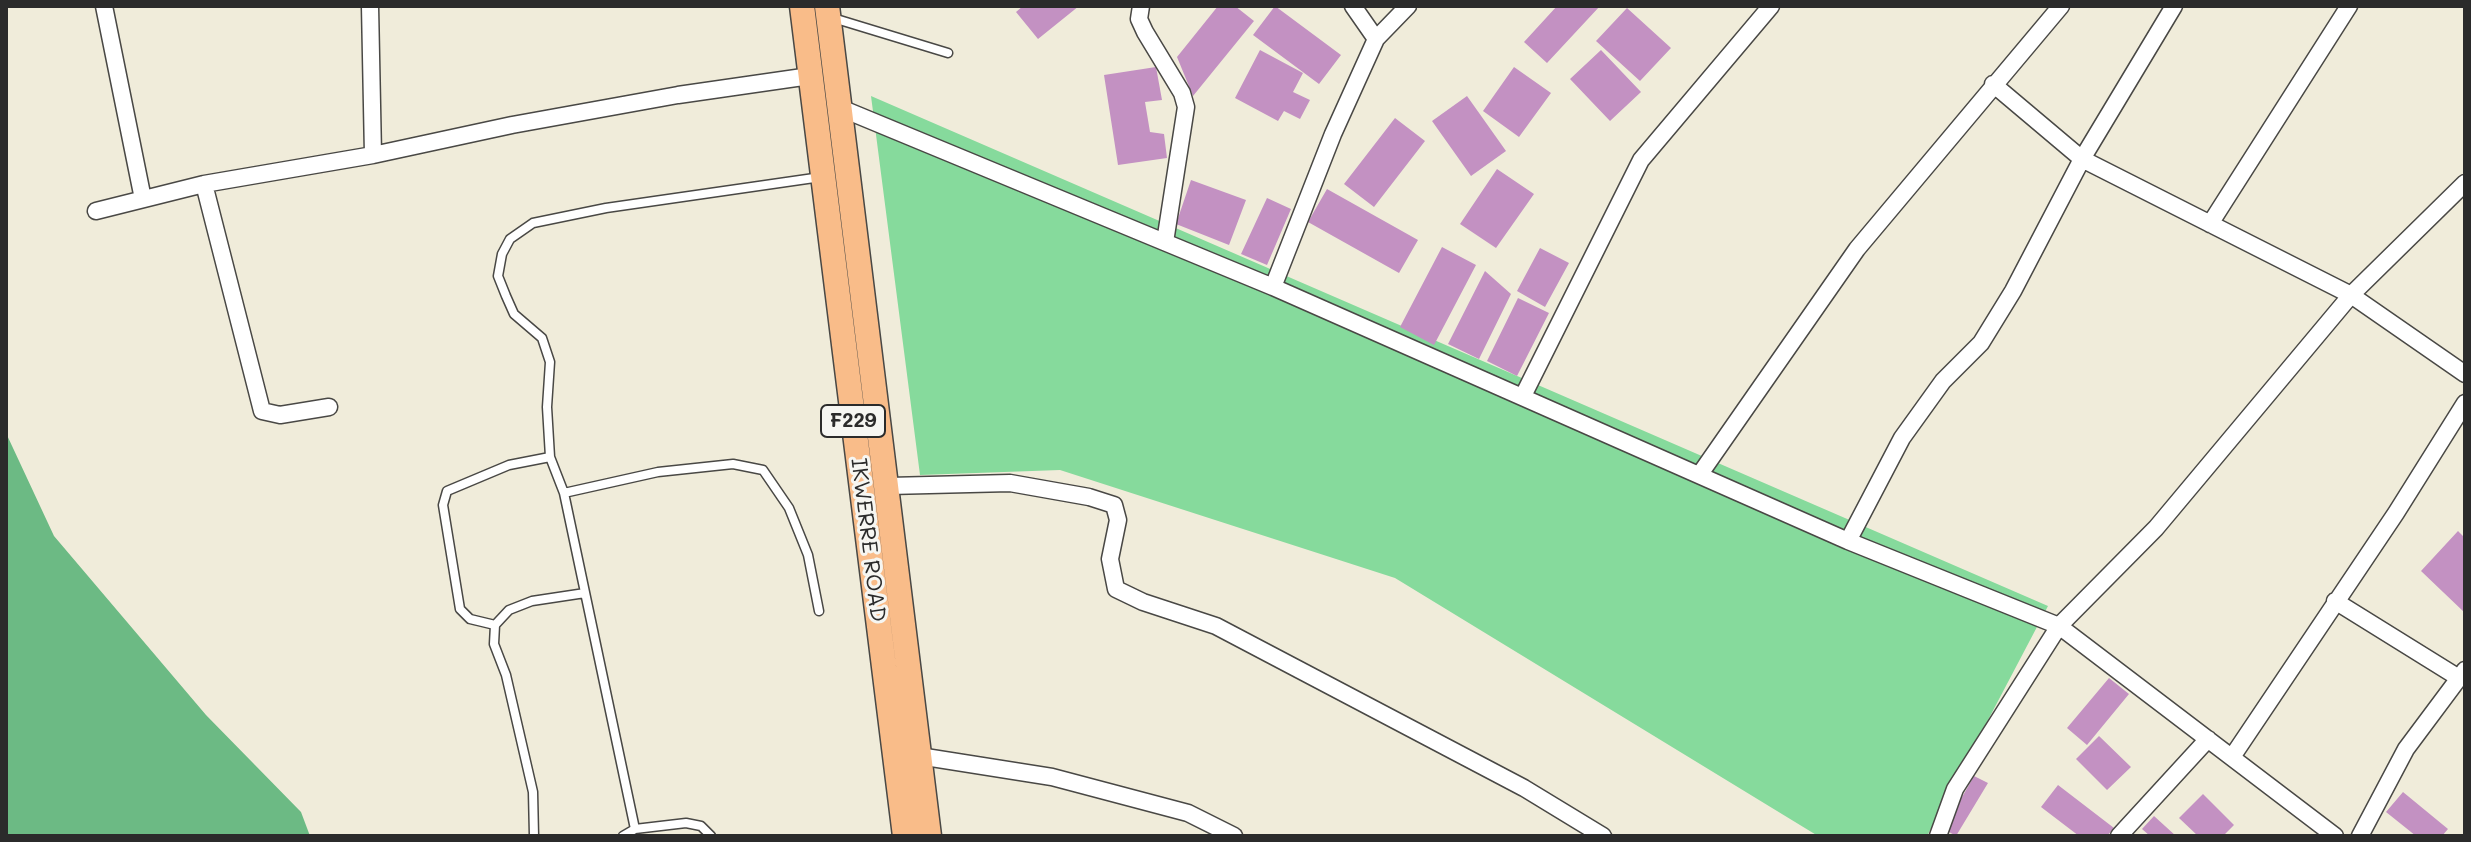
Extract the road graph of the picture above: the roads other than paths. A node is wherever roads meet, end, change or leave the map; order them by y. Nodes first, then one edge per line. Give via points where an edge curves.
1 (104, 6) edge
2 (370, 6) edge
3 (802, 6) edge
4 (1141, 6) edge
5 (1353, 6) edge
6 (1408, 6) edge
7 (1771, 6) edge
8 (2061, 6) edge
9 (2174, 6) edge
10 (2349, 6) edge
11 (828, 11) edge
12 (1376, 39) junction
13 (948, 53) dead end
14 (810, 76) junction
15 (1993, 84) junction
16 (838, 107) junction
17 (373, 155) junction
18 (2082, 159) junction
19 (821, 177) junction
20 (2465, 183) edge
21 (204, 184) junction
22 (143, 199) junction
23 (96, 211) dead end
24 (2210, 224) junction
25 (1165, 242) junction
26 (1273, 287) junction
27 (2351, 295) junction
28 (2465, 374) edge
29 (1523, 396) junction
30 (2465, 403) edge
31 (329, 407) dead end
32 (550, 457) junction
33 (1700, 474) junction
34 (889, 486) junction
35 (564, 493) junction
36 (1848, 541) junction
37 (585, 593) junction
38 (2335, 601) junction
39 (819, 611) dead end
40 (495, 625) junction
41 (2059, 626) junction
42 (2462, 674) edge
43 (2208, 739) junction
44 (919, 756) junction
45 (2232, 757) junction
46 (635, 829) junction
47 (534, 836) edge
48 (623, 836) edge
49 (711, 836) edge
50 (905, 836) edge
51 (929, 836) edge
52 (1234, 836) edge
53 (1603, 836) edge
54 (1938, 836) edge
55 (2119, 836) edge
56 (2335, 836) edge
57 (2360, 836) edge

1 - 22 street
2 - 17 street
3 - 14 main road, IKWERRE ROAD / F229
4 - 25 street via 1139,19 1186,107
5 - 12 street
6 - 12 street
7 - 29 street via 1641,160
8 - 15 street
9 - 18 street
10 - 24 street
11 - 13 lane
11 - 16 main road, IKWERRE ROAD / F229
12 - 26 street
14 - 17 street via 648,100
14 - 19 main road, IKWERRE ROAD / F229
15 - 18 street
15 - 33 street via 1857,249
16 - 25 street
16 - 34 main road, IKWERRE ROAD / F229
17 - 21 street
18 - 24 street
18 - 36 street via 2013,291 1981,343 1943,381 1902,438
19 - 32 lane via 606,208 533,223 510,239 498,276 514,314 542,338 550,362
19 - 50 main road, IKWERRE ROAD / F229
20 - 27 street
21 - 22 street
21 - 31 street via 262,411 280,415
22 - 23 street
24 - 27 street
25 - 26 street
26 - 29 street
27 - 28 street
27 - 41 street via 2156,528
29 - 33 street
30 - 38 street
32 - 35 lane
32 - 40 lane via 509,465 447,491 443,505 460,609 470,619
33 - 36 street
34 - 44 main road, IKWERRE ROAD / F229
34 - 53 street via 1010,483 1114,505 1118,520 1110,559 1116,589 1216,626 1524,788
35 - 37 lane
35 - 39 lane via 658,472 733,464 763,470 789,508 808,555
36 - 41 street
37 - 40 lane via 532,601 509,610
37 - 46 lane
38 - 42 street
38 - 45 street
40 - 47 lane via 494,644 533,792
41 - 43 street
41 - 54 street via 1955,789
42 - 57 street via 2406,749
43 - 45 street
43 - 55 street
44 - 51 main road, IKWERRE ROAD / F229
44 - 52 street via 1052,777 1188,813
45 - 56 street
46 - 48 lane
46 - 49 lane via 686,823 701,826

